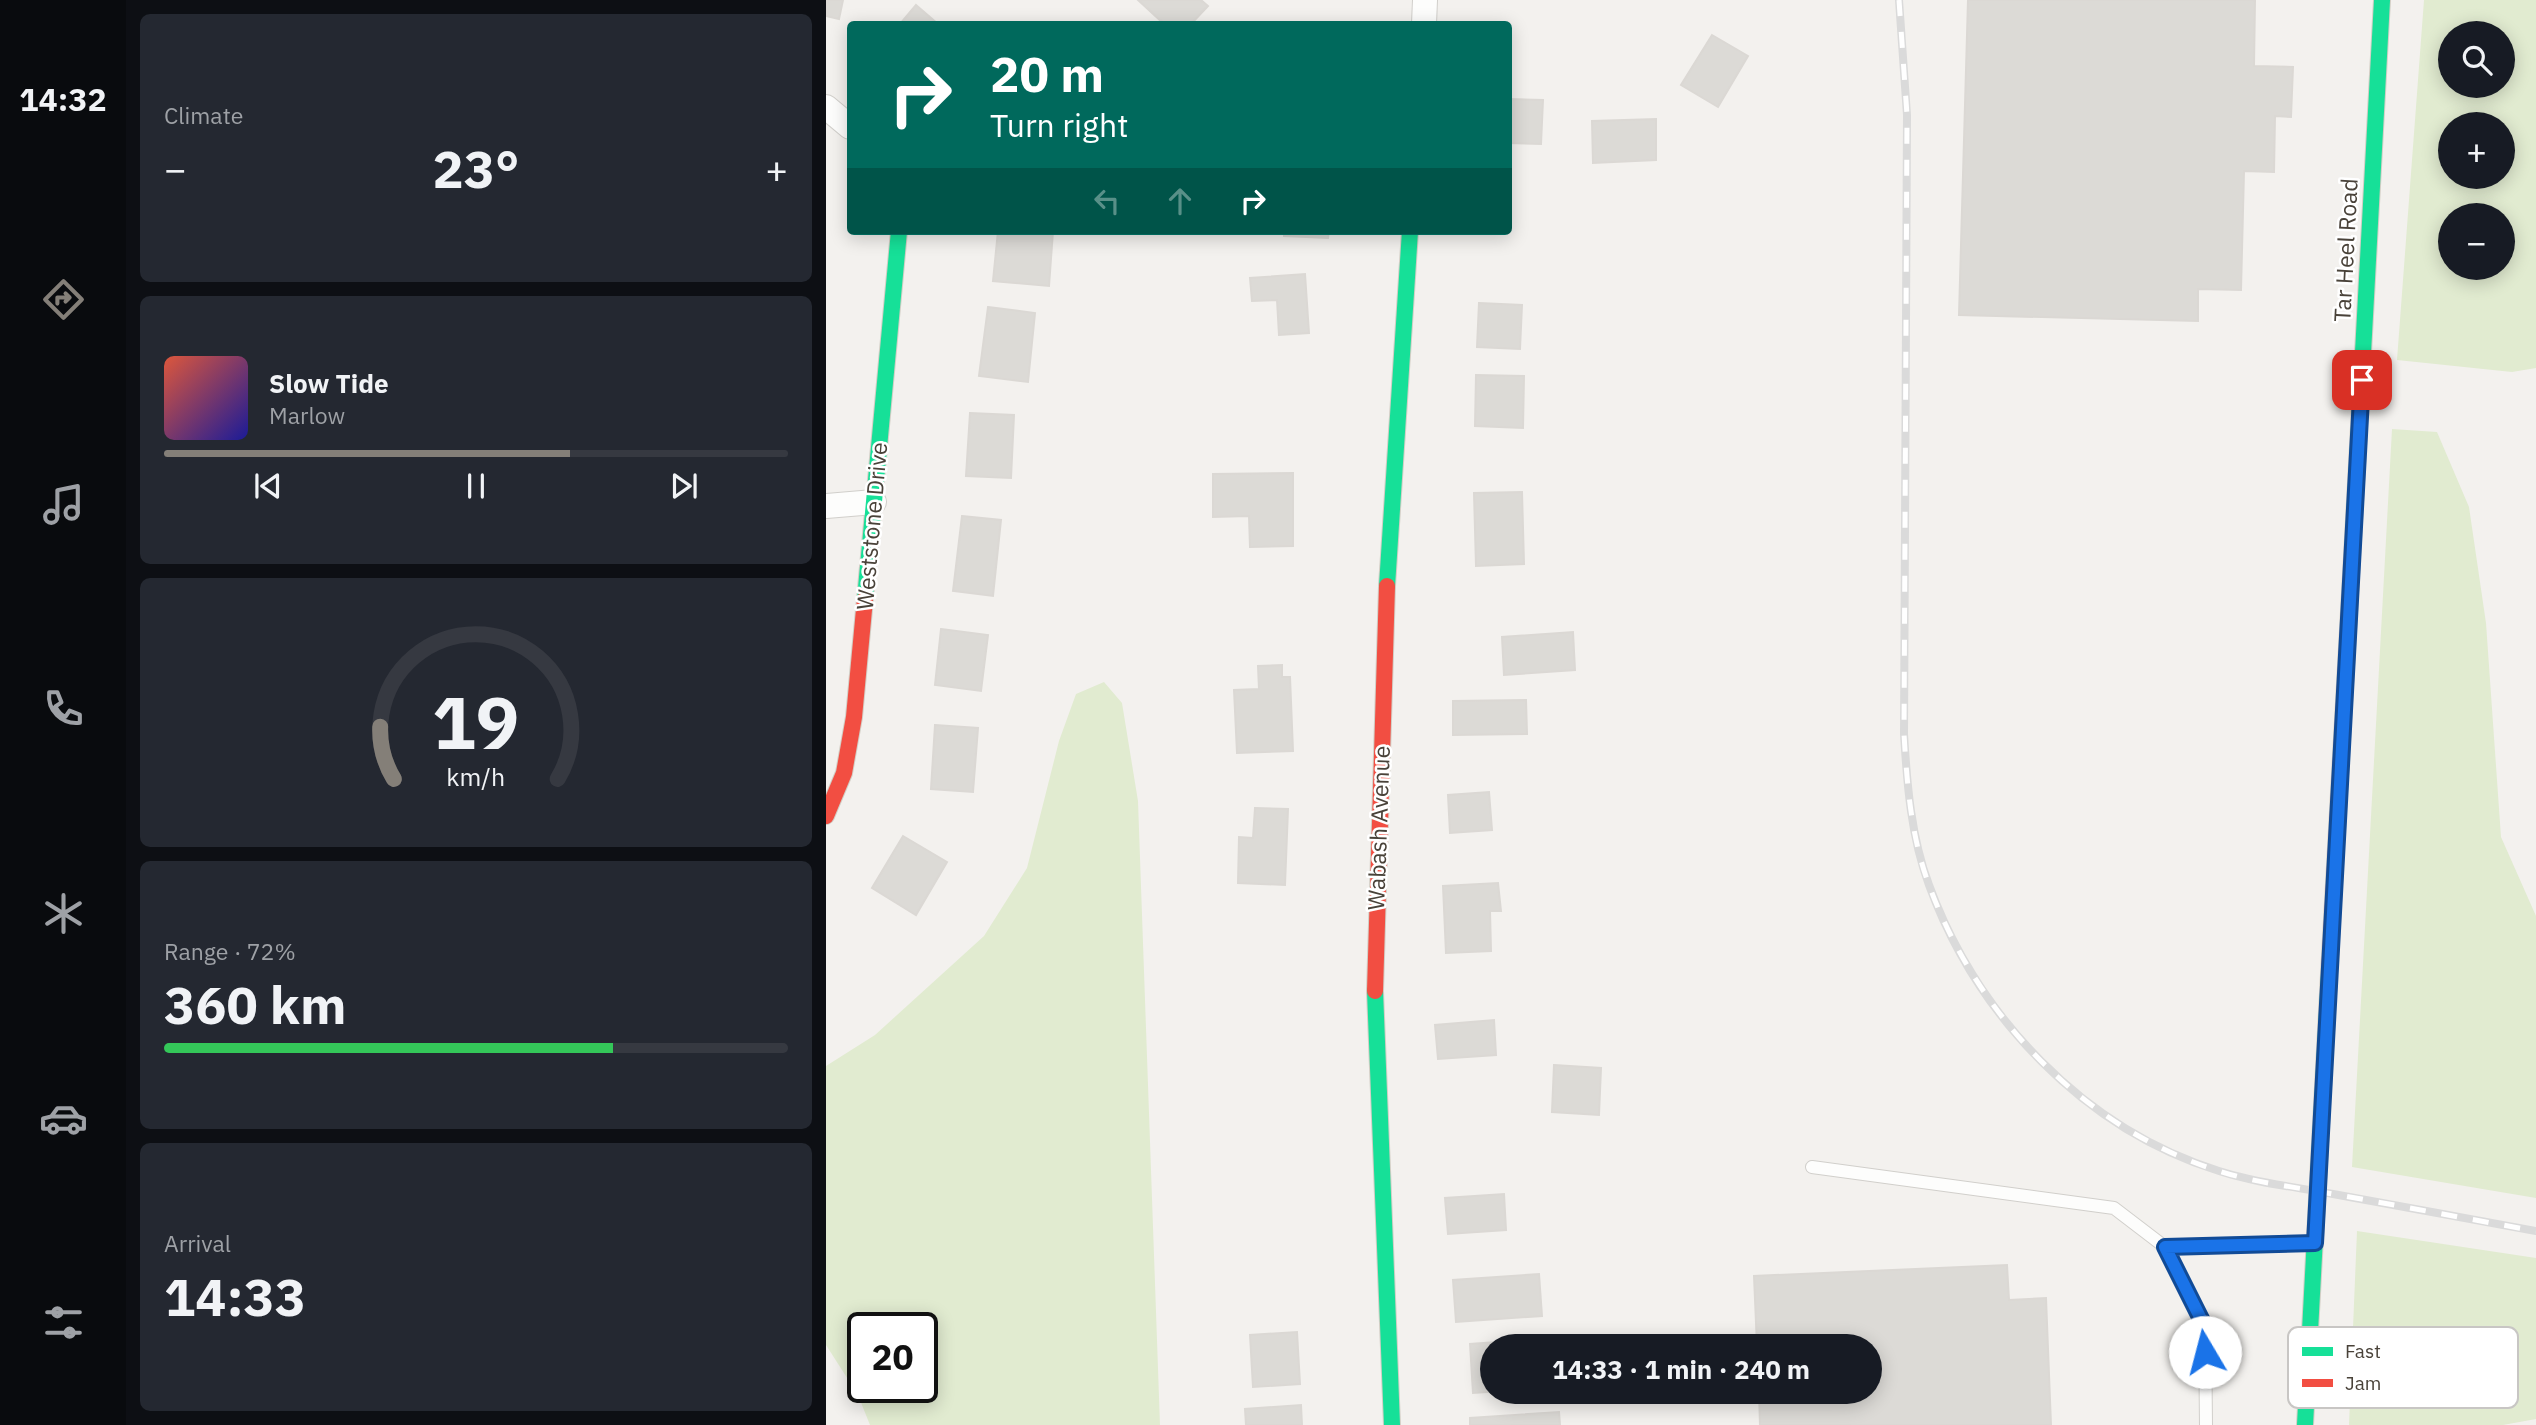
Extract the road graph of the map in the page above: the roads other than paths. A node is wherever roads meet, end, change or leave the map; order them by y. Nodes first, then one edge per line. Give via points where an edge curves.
1 (1425, 0) edge
2 (2382, 0) edge
3 (1424, 21) edge
4 (826, 107) edge
5 (847, 124) edge
6 (899, 235) edge
7 (1410, 235) edge
8 (874, 502) junction
9 (826, 506) edge
10 (826, 816) edge
11 (1812, 1167) dead end
12 (2315, 1243) junction
13 (2165, 1247) junction
14 (2310, 1327) edge
15 (1392, 1425) edge
16 (2206, 1425) edge

1 - 3 street
2 - 12 street, Tar Heel Road
4 - 5 street
6 - 8 street, Weststone Drive
7 - 15 street, Wabash Avenue via 1386,601 1374,987
8 - 9 street
8 - 10 street, Weststone Drive via 854,717 844,773
11 - 13 lane via 2113,1208
12 - 13 lane
12 - 14 street, Tar Heel Road
13 - 16 lane via 2205,1327

